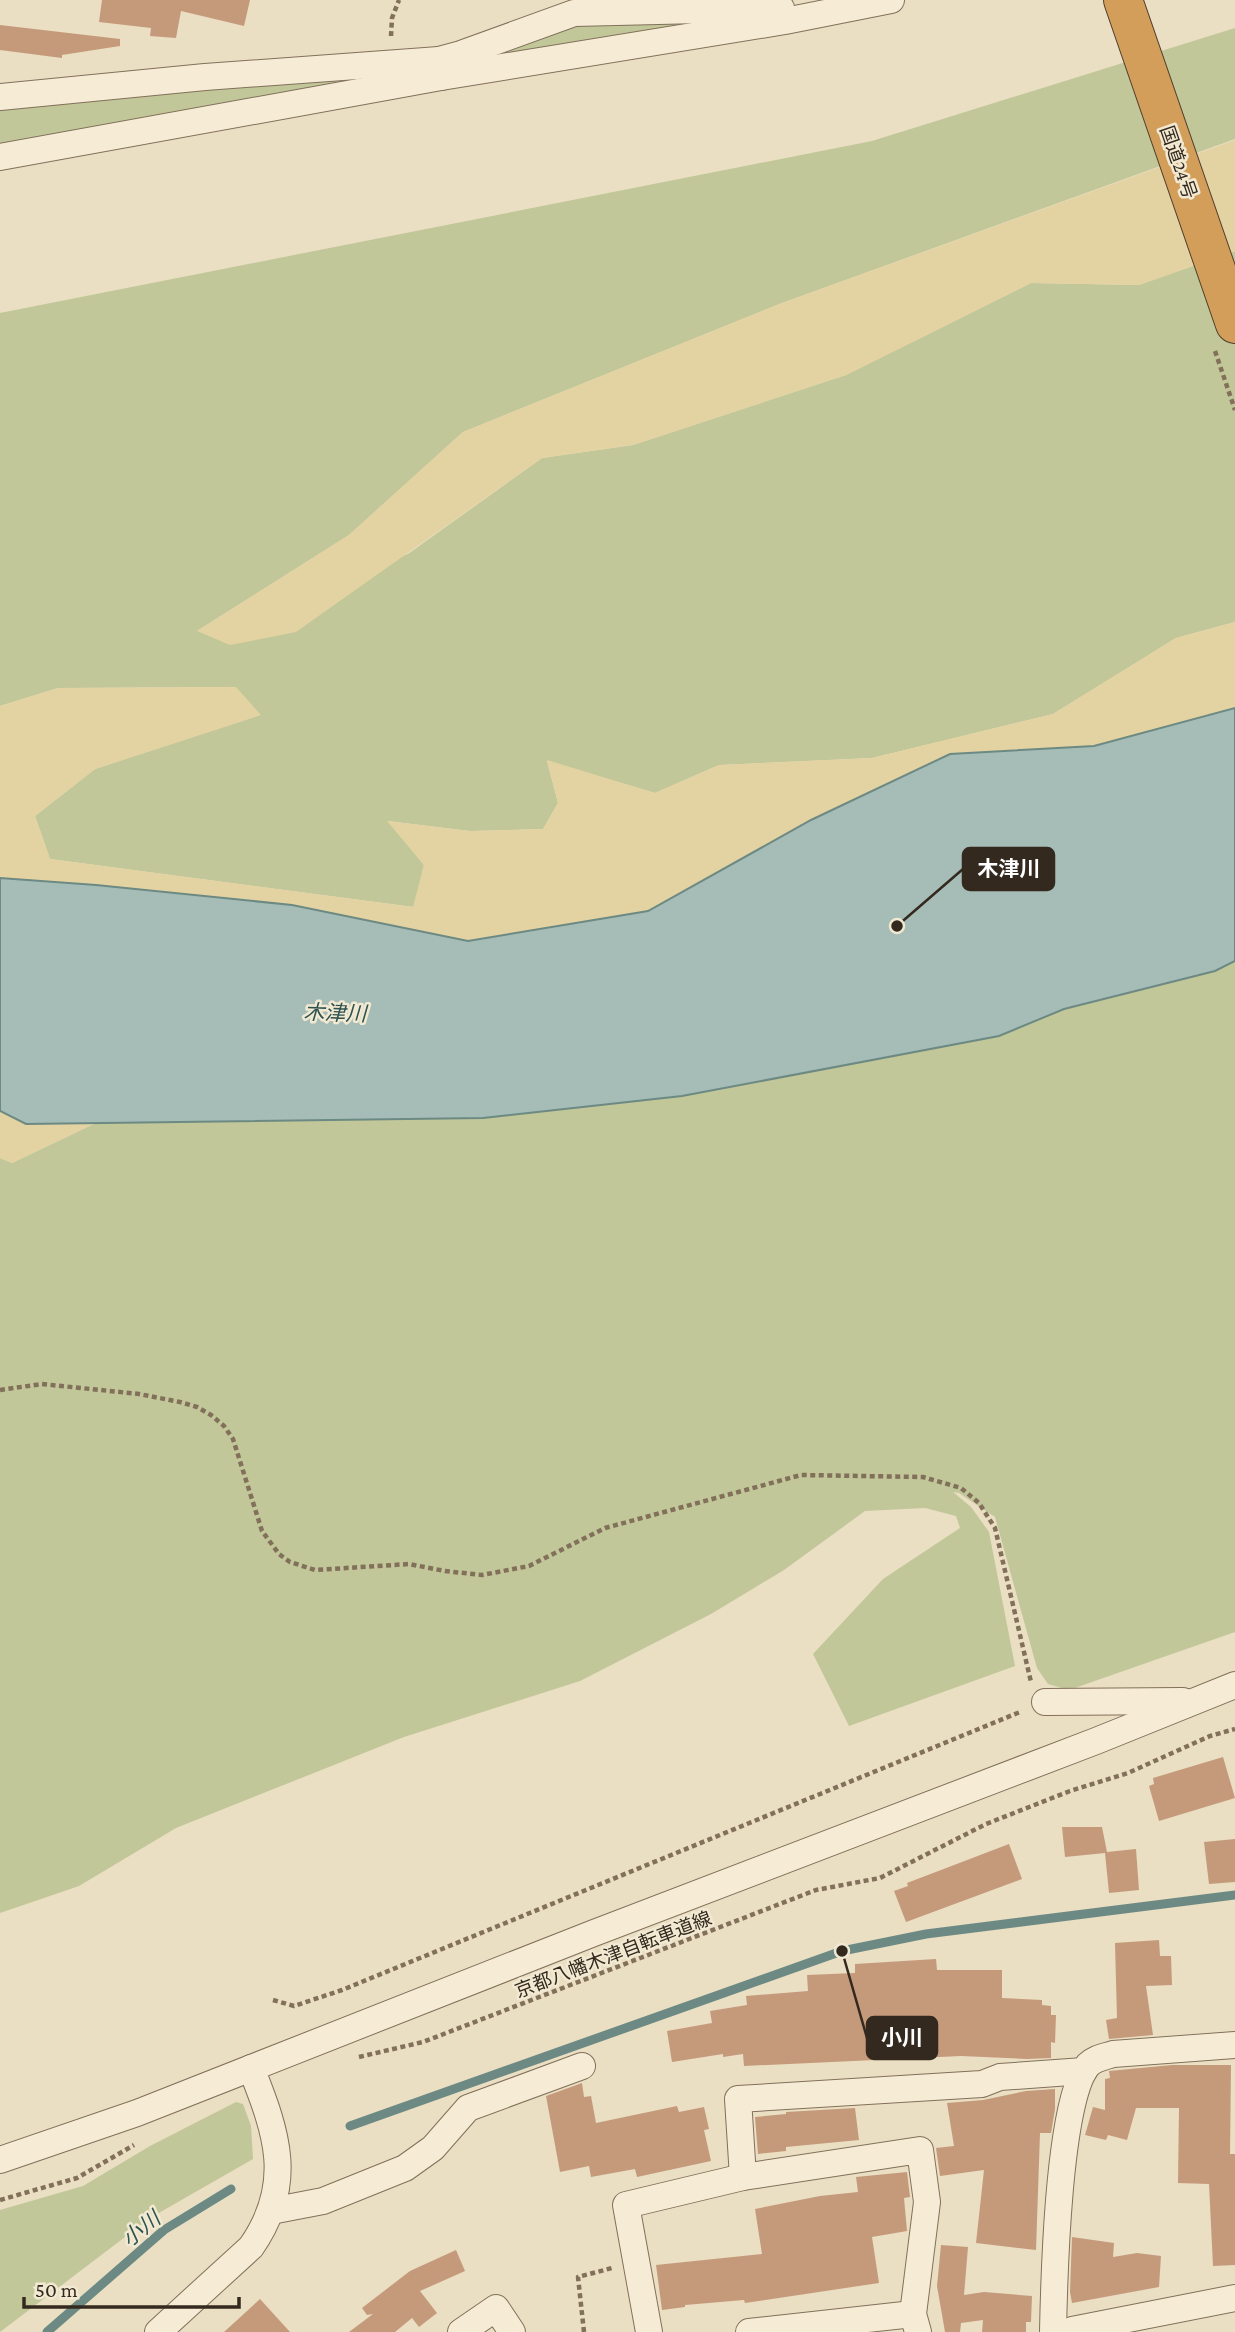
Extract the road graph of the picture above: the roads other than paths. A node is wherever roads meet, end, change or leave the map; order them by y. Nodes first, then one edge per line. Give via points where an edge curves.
1 (891, 0) edge
2 (1123, 0) edge
3 (574, 7) edge
4 (788, 10) edge
5 (440, 68) junction
6 (0, 97) edge
7 (0, 157) edge
8 (1235, 324) edge
9 (1235, 1685) edge
10 (1045, 1702) road end
11 (1195, 1702) junction
12 (1235, 2045) edge
13 (582, 2066) dead end
14 (251, 2068) junction
15 (1084, 2071) junction
16 (0, 2160) edge
17 (743, 2177) junction
18 (271, 2211) junction
19 (1235, 2298) edge
20 (915, 2323) edge
21 (158, 2332) edge
22 (461, 2332) edge
23 (512, 2332) edge
24 (649, 2332) edge
25 (749, 2332) edge
26 (1053, 2332) edge
27 (1070, 2332) edge

1 - 4 street
2 - 8 highway, 国道24号
3 - 4 street
3 - 5 street via 461,54
4 - 5 street
5 - 6 street via 390,65 205,77
5 - 7 street
9 - 11 street
10 - 11 street
11 - 14 street
12 - 15 street via 1112,2054 1096,2059
13 - 18 street via 468,2108 433,2148 405,2168 323,2201
14 - 16 street
14 - 18 street via 276,2149 277,2191
15 - 17 street via 1000,2077 982,2084 737,2099
15 - 26 street via 1076,2092 1061,2189
17 - 20 street via 920,2150 927,2202
17 - 24 street via 626,2206
18 - 21 street via 251,2246
19 - 27 street
20 - 25 street
22 - 23 street via 496,2308

